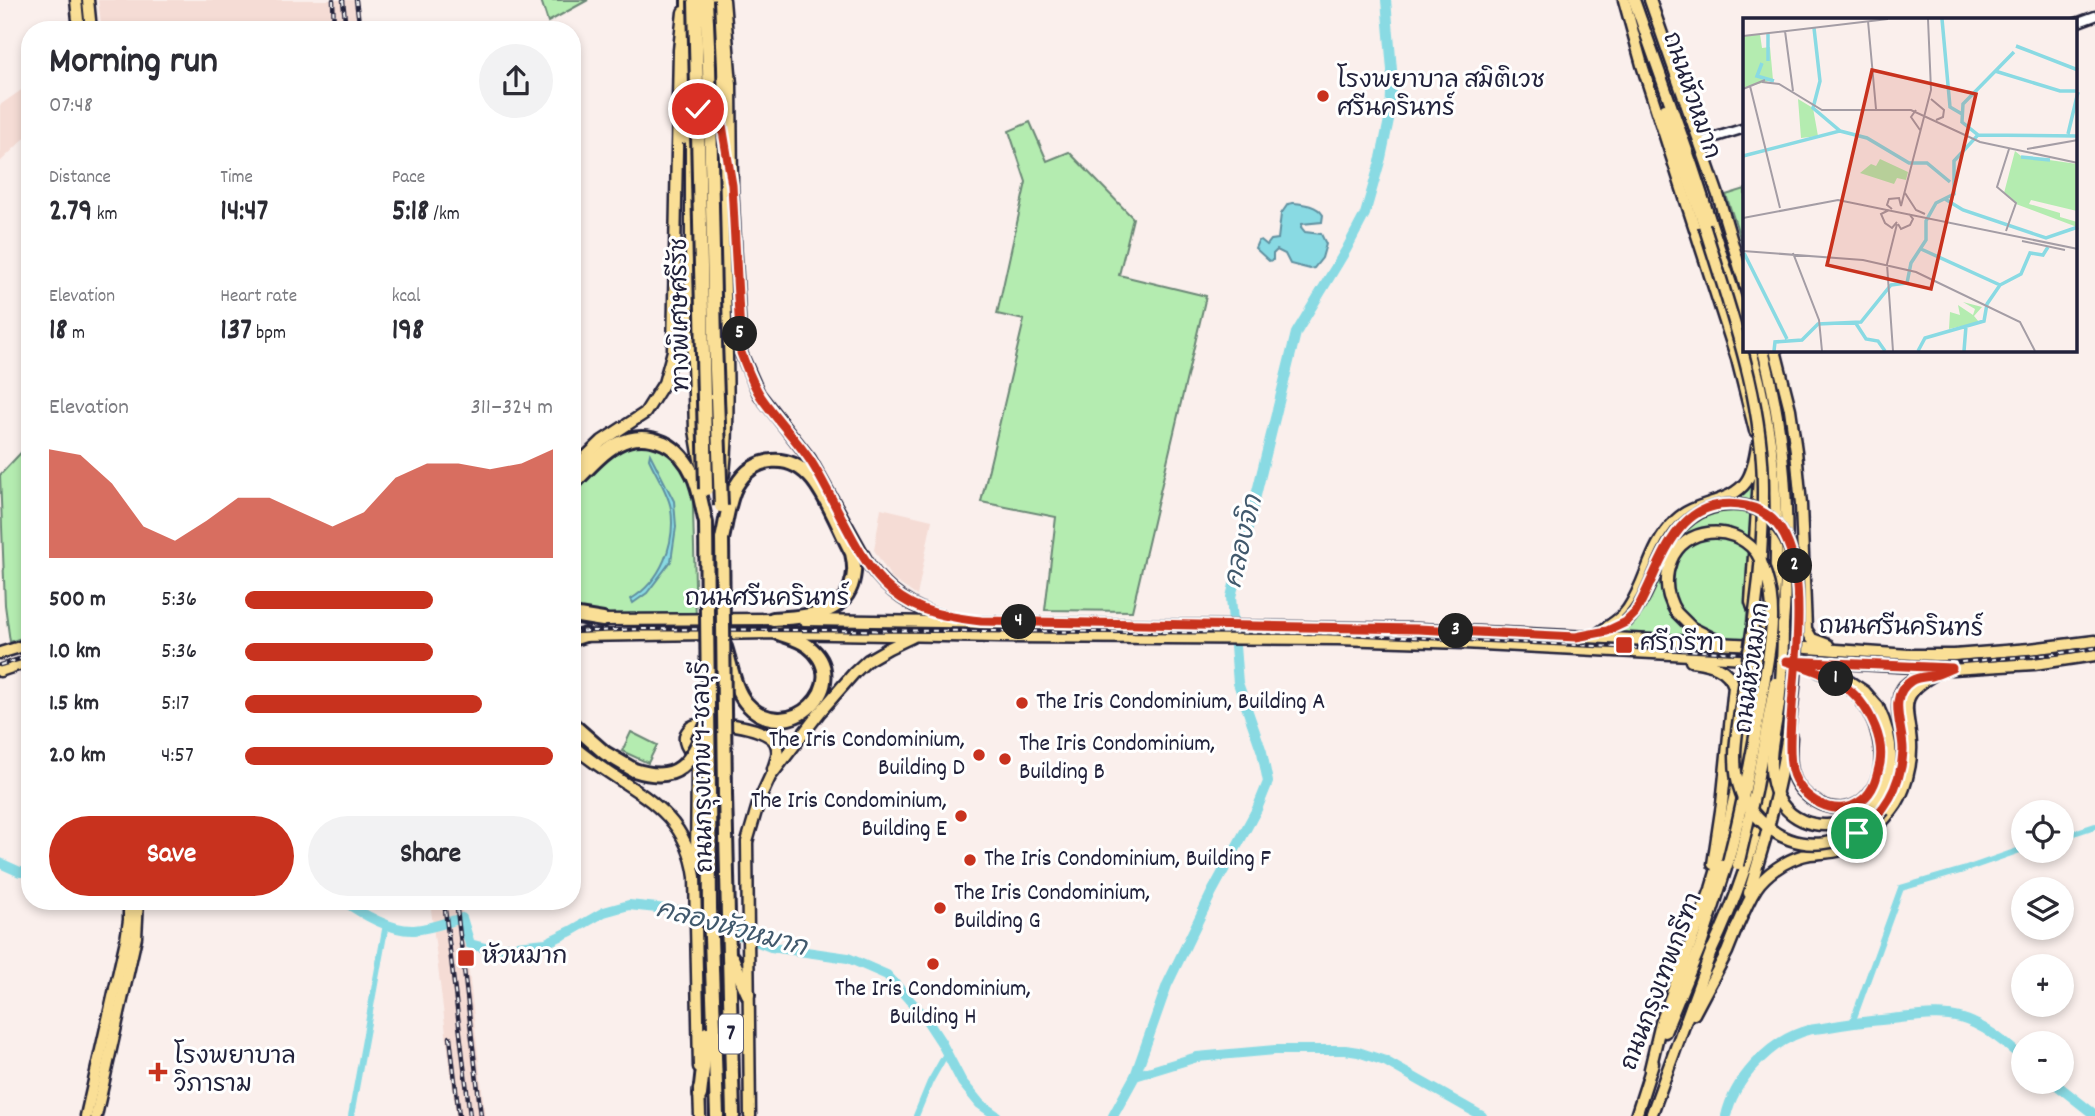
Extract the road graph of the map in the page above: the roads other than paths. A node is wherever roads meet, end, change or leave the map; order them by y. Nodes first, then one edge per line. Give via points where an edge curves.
1 (76, 0) edge
2 (88, 0) edge
3 (689, 0) edge
4 (706, 0) edge
5 (714, 0) edge
6 (724, 0) edge
7 (1624, 0) edge
8 (1634, 0) edge
9 (1650, 0) edge
10 (2095, 16) edge
11 (78, 21) edge
12 (90, 21) edge
13 (2078, 22) edge
14 (1644, 30) junction
15 (722, 99) junction
16 (691, 101) junction
17 (1743, 129) edge
18 (683, 137) dead end
19 (1700, 142) junction
20 (732, 185) junction
21 (1743, 278) edge
22 (1743, 321) edge
23 (1752, 352) edge
24 (1763, 352) edge
25 (1776, 352) edge
26 (1770, 406) junction
27 (1757, 446) junction
28 (581, 462) edge
29 (581, 476) edge
30 (706, 489) junction
31 (721, 506) junction
32 (706, 523) junction
33 (722, 539) junction
34 (1804, 614) junction
35 (1773, 615) junction
36 (581, 619) edge
37 (773, 619) junction
38 (603, 620) joint
39 (981, 621) junction
40 (1783, 624) junction
41 (707, 628) joint
42 (724, 628) joint
43 (778, 633) junction
44 (1599, 633) junction
45 (916, 636) junction
46 (581, 637) edge
47 (1576, 637) junction
48 (2095, 640) edge
49 (1724, 644) junction
50 (21, 647) edge
51 (725, 647) junction
52 (1855, 651) junction
53 (0, 653) edge
54 (21, 654) edge
55 (1662, 654) junction
56 (2095, 655) edge
57 (0, 660) edge
58 (1786, 661) junction
59 (21, 664) edge
60 (1952, 668) junction
61 (21, 670) edge
62 (0, 671) edge
63 (1818, 671) junction
64 (0, 676) edge
65 (1933, 676) junction
66 (1793, 706) junction
67 (708, 721) junction
68 (581, 732) edge
69 (581, 753) edge
70 (770, 777) junction
71 (1733, 864) junction
72 (695, 877) junction
73 (1703, 909) junction
74 (130, 910) edge
75 (1735, 931) junction
76 (729, 952) junction
77 (128, 953) junction
78 (1711, 953) junction
79 (712, 983) junction
80 (748, 995) junction
81 (1679, 1042) junction
82 (1650, 1069) junction
83 (700, 1095) junction
84 (86, 1116) edge
85 (96, 1116) edge
86 (700, 1116) edge
87 (717, 1116) edge
88 (733, 1116) edge
89 (750, 1116) edge
90 (1636, 1116) edge
91 (1651, 1116) edge

1 - 11 main road
2 - 12 main road
3 - 16 main road
3 - 18 highway
3 - 28 main road via 679,50 673,351 664,383 645,413
3 - 30 highway, ทางพิเศษศรีรัช, bridge
4 - 31 highway, ทางพิเศษศรีรัช, bridge
5 - 15 highway
6 - 20 main road via 732,95
7 - 27 main road via 1730,336
8 - 14 main road, ถนนหัวหมาก
9 - 19 main road, ถนนหัวหมาก
10 - 13 street
14 - 22 main road, ถนนหัวหมาก
14 - 65 main road, bridge via 1744,358 1759,426 1761,548 1736,746 1736,774 1752,812 1767,828 1801,843 1840,840 1873,822 1884,810 1899,776 1903,751 1897,711 1900,694 1911,681
15 - 16 main road via 705,109
15 - 20 main road
15 - 31 main road, bridge via 728,426
16 - 30 main road, bridge via 695,430
17 - 19 street
19 - 21 main road, ถนนหัวหมาก
20 - 39 main road via 741,353 759,394 810,459 869,565 885,585 907,603 930,613
23 - 26 main road, ถนนหัวหมาก
24 - 26 main road, ถนนหัวหมาก
25 - 34 main road via 1796,451
26 - 35 main road, ถนนหัวหมาก, bridge via 1776,496
26 - 40 main road, ถนนหัวหมาก, bridge via 1784,465 1788,516
27 - 34 main road via 1751,602 1755,616 1772,629 1799,626
27 - 44 main road via 1741,488 1690,510 1668,528 1628,611
29 - 32 highway via 611,447 629,439 643,437 672,447 693,475
30 - 32 highway, ทางพิเศษศรีรัช
31 - 33 highway, ทางพิเศษศรีรัช
32 - 41 highway, ทางพิเศษศรีรัช, bridge
33 - 37 highway via 734,489 746,472 772,460 787,461 814,481 852,553 854,576 848,594 837,605 813,615
33 - 42 highway, ทางพิเศษศรีรัช, bridge
34 - 52 main road via 1812,639
35 - 49 main road, bridge via 1758,555 1743,541 1716,532 1688,540 1671,562 1668,595 1676,612 1692,628
35 - 71 main road, ถนนหัวหมาก, bridge
36 - 38 highway
37 - 38 main road, ถนนศรีนครินทร์
37 - 39 main road, ถนนศรีนครินทร์
39 - 47 main road, ถนนศรีนครินทร์ via 1418,629
40 - 63 main road, bridge via 1771,766 1774,788 1794,816 1834,826 1869,809 1880,794 1888,776 1890,738 1878,707 1865,692 1845,678
40 - 71 main road, ถนนหัวหมาก, bridge via 1763,754
41 - 67 highway, ถนนกรุงเทพฯ-ชลบุรี / 7, bridge
42 - 51 highway, ถนนกรุงเทพฯ-ชลบุรี / 7, bridge
43 - 45 main road, ถนนศรีนครินทร์
43 - 46 main road, ถนนศรีนครินทร์
43 - 51 highway via 810,647 822,664 822,690 796,717 781,719 753,710 739,691
44 - 47 main road
44 - 66 main road, bridge via 1635,613 1668,543 1682,525 1701,512 1724,505 1758,510 1781,532 1795,564
45 - 55 main road, ถนนศรีนครินทร์ via 1417,641
45 - 70 main road via 868,660 854,673
47 - 49 main road, ถนนศรีนครินทร์
48 - 52 main road, ถนนศรีนครินทร์ via 1954,655
49 - 52 main road, ถนนศรีนครินทร์
50 - 53 main road
51 - 76 highway, ถนนกรุงเทพฯ-ชลบุรี / 7, bridge
54 - 57 main road
55 - 58 main road, ถนนศรีนครินทร์
55 - 73 main road via 1718,667 1731,677 1734,686 1721,814
56 - 60 main road, ถนนศรีนครินทร์
58 - 60 main road, ถนนศรีนครินทร์
58 - 63 main road
59 - 62 main road
60 - 65 main road
61 - 64 main road
63 - 66 main road, bridge via 1847,686 1863,703 1878,734 1877,778 1861,802 1829,808 1803,792 1791,767
65 - 75 main road via 1914,689 1906,705 1910,756 1895,808 1872,832 1852,844 1807,855 1772,871 1759,884
66 - 75 main road, bridge via 1765,839
67 - 68 highway, bridge via 695,751 679,769 666,775 634,770
67 - 79 highway, ถนนกรุงเทพฯ-ชลบุรี / 7, bridge
69 - 72 main road via 671,819 689,848
70 - 72 main road via 778,755 776,744 757,729 699,725 687,731 686,745 697,766
70 - 80 main road via 747,842
71 - 78 main road, ถนนกรุงเทพกรีฑา
71 - 82 main road, ถนนกรุงเทพกรีฑา
72 - 83 main road
73 - 78 main road via 1730,822 1751,691 1765,687 1781,690 1786,703 1766,797 1730,912
73 - 82 main road via 1661,1023
74 - 77 main road
75 - 81 main road
76 - 80 highway
76 - 88 highway, ถนนกรุงเทพฯ-ชลบุรี / 7
77 - 84 main road
77 - 85 main road
78 - 81 main road, ถนนกรุงเทพกรีฑา
79 - 83 highway
79 - 87 highway, ถนนกรุงเทพฯ-ชลบุรี / 7
80 - 89 main road
81 - 91 main road, ถนนกรุงเทพกรีฑา
82 - 90 main road, ถนนกรุงเทพกรีฑา
83 - 86 main road

